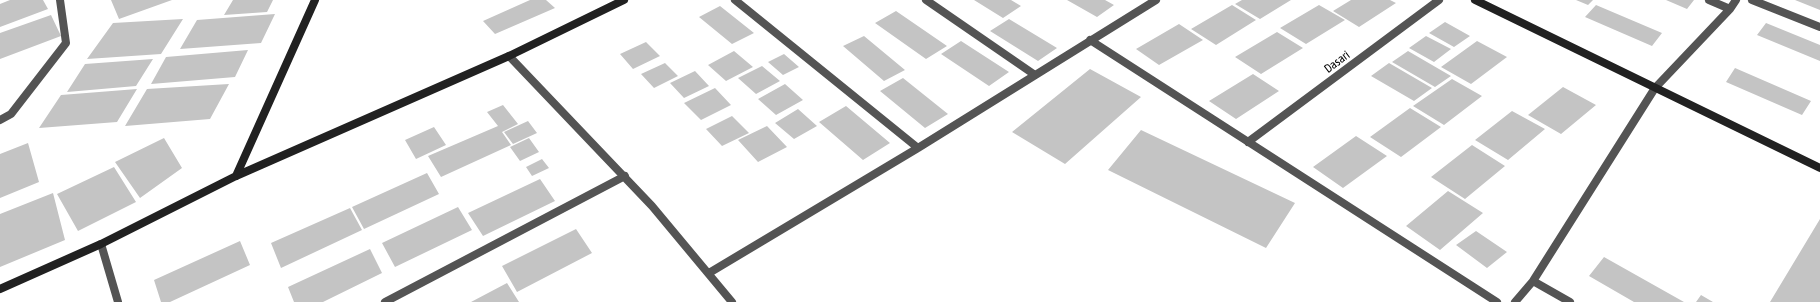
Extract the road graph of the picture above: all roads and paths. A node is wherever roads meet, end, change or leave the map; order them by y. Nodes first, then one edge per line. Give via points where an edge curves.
1 (60, 0) edge
2 (314, 0) edge
3 (624, 0) edge
4 (734, 0) edge
5 (926, 0) edge
6 (1156, 0) edge
7 (1438, 0) edge
8 (1475, 0) edge
9 (1709, 0) edge
10 (1736, 0) edge
11 (1752, 0) edge
12 (1730, 9) junction
13 (1820, 27) edge
14 (1090, 40) junction
15 (509, 56) junction
16 (1035, 75) junction
17 (1654, 88) junction
18 (0, 120) edge
19 (1248, 142) junction
20 (918, 148) junction
21 (1820, 168) edge
22 (236, 176) junction
23 (625, 176) junction
24 (101, 244) junction
25 (709, 272) junction
26 (1533, 281) junction
27 (0, 289) edge
28 (118, 302) edge
29 (386, 302) edge
30 (732, 302) edge
31 (1497, 302) edge
32 (1515, 302) edge
33 (1570, 302) edge

1 - 18 street via 66,43 11,114
2 - 22 street
3 - 15 street
4 - 20 street
5 - 16 street
6 - 14 street
7 - 19 street, Dasari
8 - 17 street
9 - 12 street
10 - 12 street
11 - 13 street
12 - 17 street
14 - 16 street
14 - 19 street
15 - 22 street
15 - 23 street
16 - 20 street
17 - 21 street
17 - 26 street
19 - 31 street
20 - 25 street
22 - 24 street
23 - 25 street
23 - 29 street
24 - 27 street
24 - 28 street
25 - 30 street
26 - 32 street
26 - 33 street

